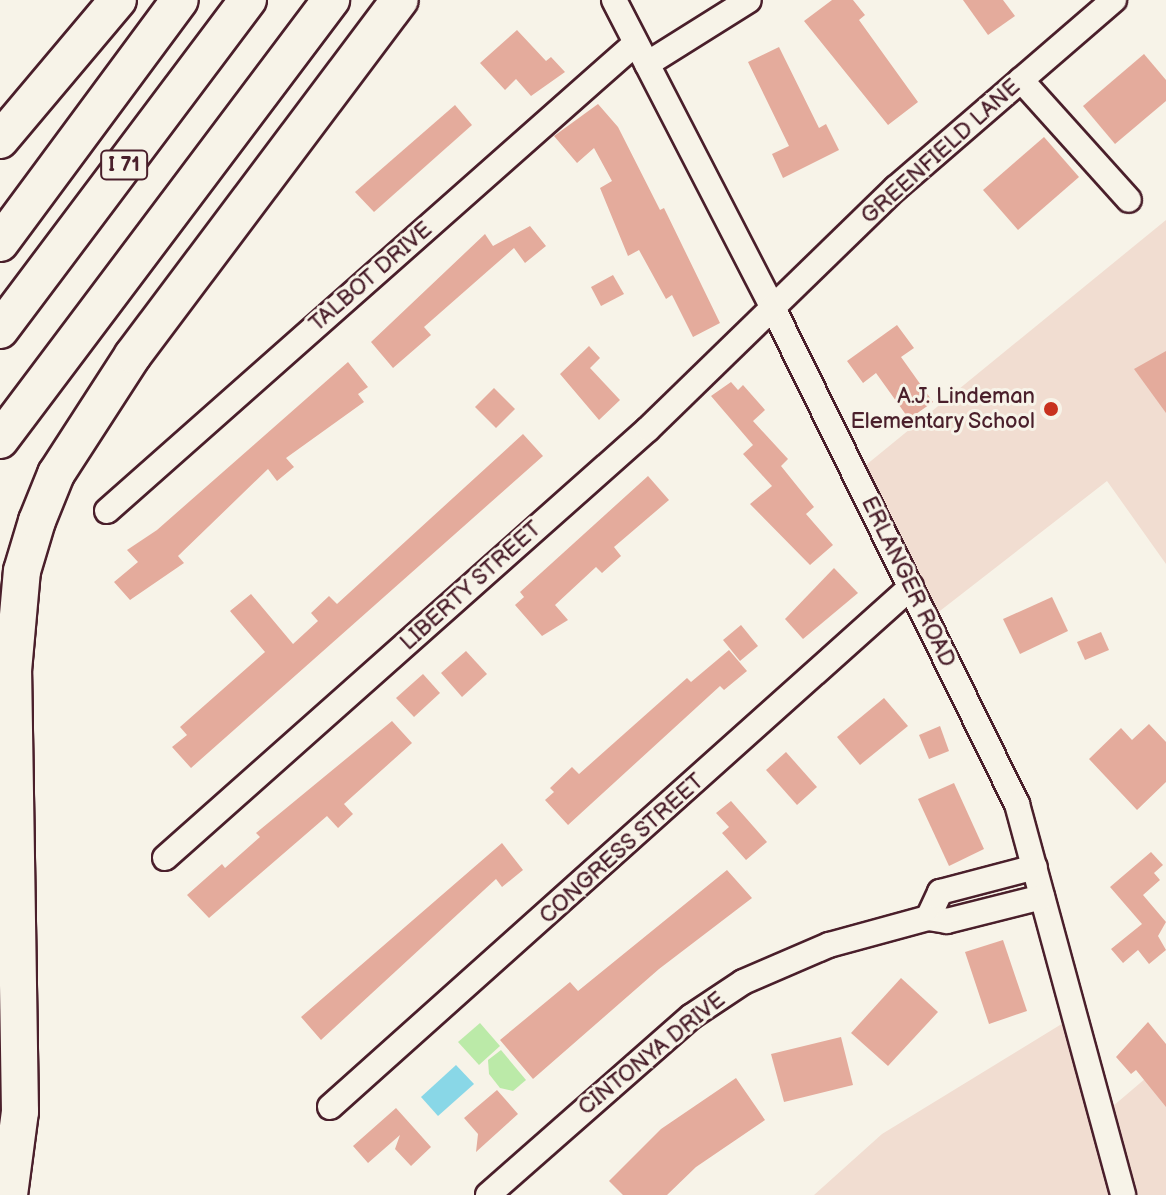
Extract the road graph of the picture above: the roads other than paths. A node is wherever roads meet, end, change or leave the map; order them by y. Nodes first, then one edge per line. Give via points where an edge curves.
1 (118, 0) edge
2 (180, 0) edge
3 (248, 0) edge
4 (331, 0) edge
5 (400, 0) edge
6 (614, 0) edge
7 (749, 0) edge
8 (1114, 0) edge
9 (641, 54) junction
10 (1021, 80) junction
11 (0, 140) edge
12 (1129, 200) dead end
13 (0, 243) edge
14 (774, 310) junction
15 (0, 330) edge
16 (0, 440) edge
17 (107, 511) dead end
18 (911, 587) junction
19 (165, 858) dead end
20 (1035, 867) junction
21 (1042, 897) junction
22 (928, 918) junction
23 (330, 1107) dead end
24 (9, 1195) edge
25 (488, 1195) edge
26 (1123, 1195) edge

1 - 11 highway
2 - 13 highway
3 - 15 highway, I 71
4 - 16 highway
5 - 24 highway via 133,355 56,474 37,521 20,585 13,671 20,1112
6 - 9 street, ERLANGER ROAD
7 - 9 street, TALBOT DRIVE
8 - 10 street, GREENFIELD LANE
9 - 14 street, ERLANGER ROAD
9 - 17 street, TALBOT DRIVE
10 - 12 street
10 - 14 street, GREENFIELD LANE via 896,188
14 - 18 street, ERLANGER ROAD
14 - 19 street, LIBERTY STREET
18 - 20 street, ERLANGER ROAD via 1017,804
18 - 23 street, CONGRESS STREET
20 - 21 street, ERLANGER ROAD
20 - 22 street via 940,892
21 - 22 street, CINTONYA DRIVE via 947,921
21 - 26 street, ERLANGER ROAD
22 - 25 street, CINTONYA DRIVE via 789,959 721,995

